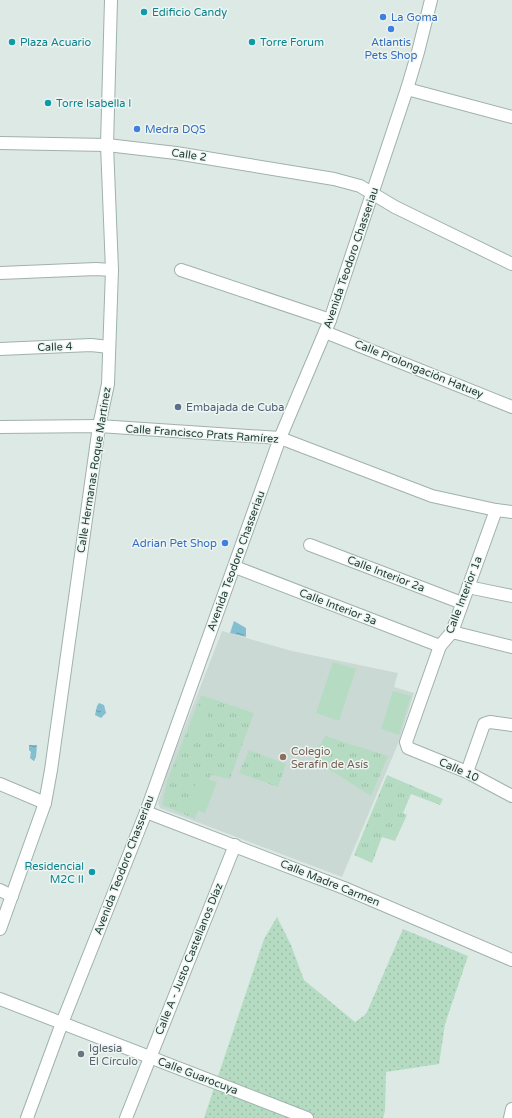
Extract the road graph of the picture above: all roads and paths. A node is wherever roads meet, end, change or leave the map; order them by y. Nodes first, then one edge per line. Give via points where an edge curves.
1 (111, 0) edge
2 (430, 0) edge
3 (407, 89) junction
4 (512, 117) edge
5 (0, 143) edge
6 (107, 145) junction
7 (374, 193) junction
8 (512, 264) edge
9 (112, 270) junction
10 (181, 270) dead end
11 (0, 273) edge
12 (330, 320) junction
13 (325, 332) junction
14 (110, 347) junction
15 (0, 349) edge
16 (512, 407) edge
17 (99, 426) junction
18 (0, 427) edge
19 (280, 438) junction
20 (496, 510) junction
21 (512, 512) edge
22 (310, 545) dead end
23 (235, 567) junction
24 (468, 587) junction
25 (512, 596) edge
26 (462, 603) junction
27 (452, 632) junction
28 (440, 646) junction
29 (512, 647) edge
30 (512, 725) edge
31 (406, 745) joint
32 (467, 772) junction
33 (0, 784) edge
34 (512, 796) edge
35 (45, 803) junction
36 (146, 812) junction
37 (235, 845) junction
38 (0, 890) edge
39 (12, 896) junction
40 (0, 929) edge
41 (512, 960) edge
42 (0, 999) edge
43 (62, 1023) junction
44 (150, 1057) junction
45 (512, 1109) edge
46 (27, 1118) edge
47 (126, 1118) edge
48 (307, 1118) edge
49 (510, 1118) edge

1 - 6 street, Calle Hermanas Roque Martínez
2 - 3 street, Avenida Teodoro Chasseriau
3 - 4 street
3 - 7 street, Avenida Teodoro Chasseriau
5 - 6 street, Calle 2
6 - 7 street, Calle 2 via 176,153 334,179
6 - 9 street, Calle Hermanas Roque Martínez
7 - 8 street, Calle 2 via 395,207
7 - 12 street, Avenida Teodoro Chasseriau
9 - 11 street
9 - 14 street, Calle Hermanas Roque Martínez
10 - 12 street
12 - 13 street, Avenida Teodoro Chasseriau
13 - 16 street, Calle Prolongación Hatuey
13 - 19 street, Avenida Teodoro Chasseriau
14 - 15 street, Calle 4
14 - 17 street, Calle Hermanas Roque Martínez via 108,384
17 - 18 street, Calle Francisco Prats Ramírez
17 - 19 street, Calle Francisco Prats Ramírez
17 - 35 street, Calle Hermanas Roque Martínez
19 - 20 street, Calle Francisco Prats Ramírez via 432,496
19 - 23 street, Avenida Teodoro Chasseriau
20 - 21 street, Calle Francisco Prats Ramírez
20 - 24 street, Calle Interior 1a
22 - 26 street, Calle Interior 2a
23 - 28 street, Calle Interior 3a
23 - 36 street, Avenida Teodoro Chasseriau
24 - 25 street
24 - 26 street, Calle Interior 1a
26 - 27 street, Calle Interior 1a
27 - 28 street, Calle Interior 1a
27 - 29 street
28 - 31 street, Calle Interior 1a
30 - 32 street via 490,722 484,724
31 - 32 street, Calle 10
32 - 34 street, Calle 10
33 - 35 street
35 - 39 street, Calle Hermanas Roque Martínez
36 - 37 street, Calle Madre Carmen
36 - 43 street, Avenida Teodoro Chasseriau
37 - 41 street, Calle Madre Carmen via 344,888
37 - 44 street, Calle A - Justo Castellanos Díaz
38 - 39 street
39 - 40 street, Calle Hermanas Roque Martínez
42 - 43 street, Calle Guarocuya
43 - 44 street, Calle Guarocuya
43 - 46 street, Avenida Teodoro Chasseriau
44 - 47 street, Calle A - Justo Castellanos Díaz
44 - 48 street, Calle Guarocuya
45 - 49 street

